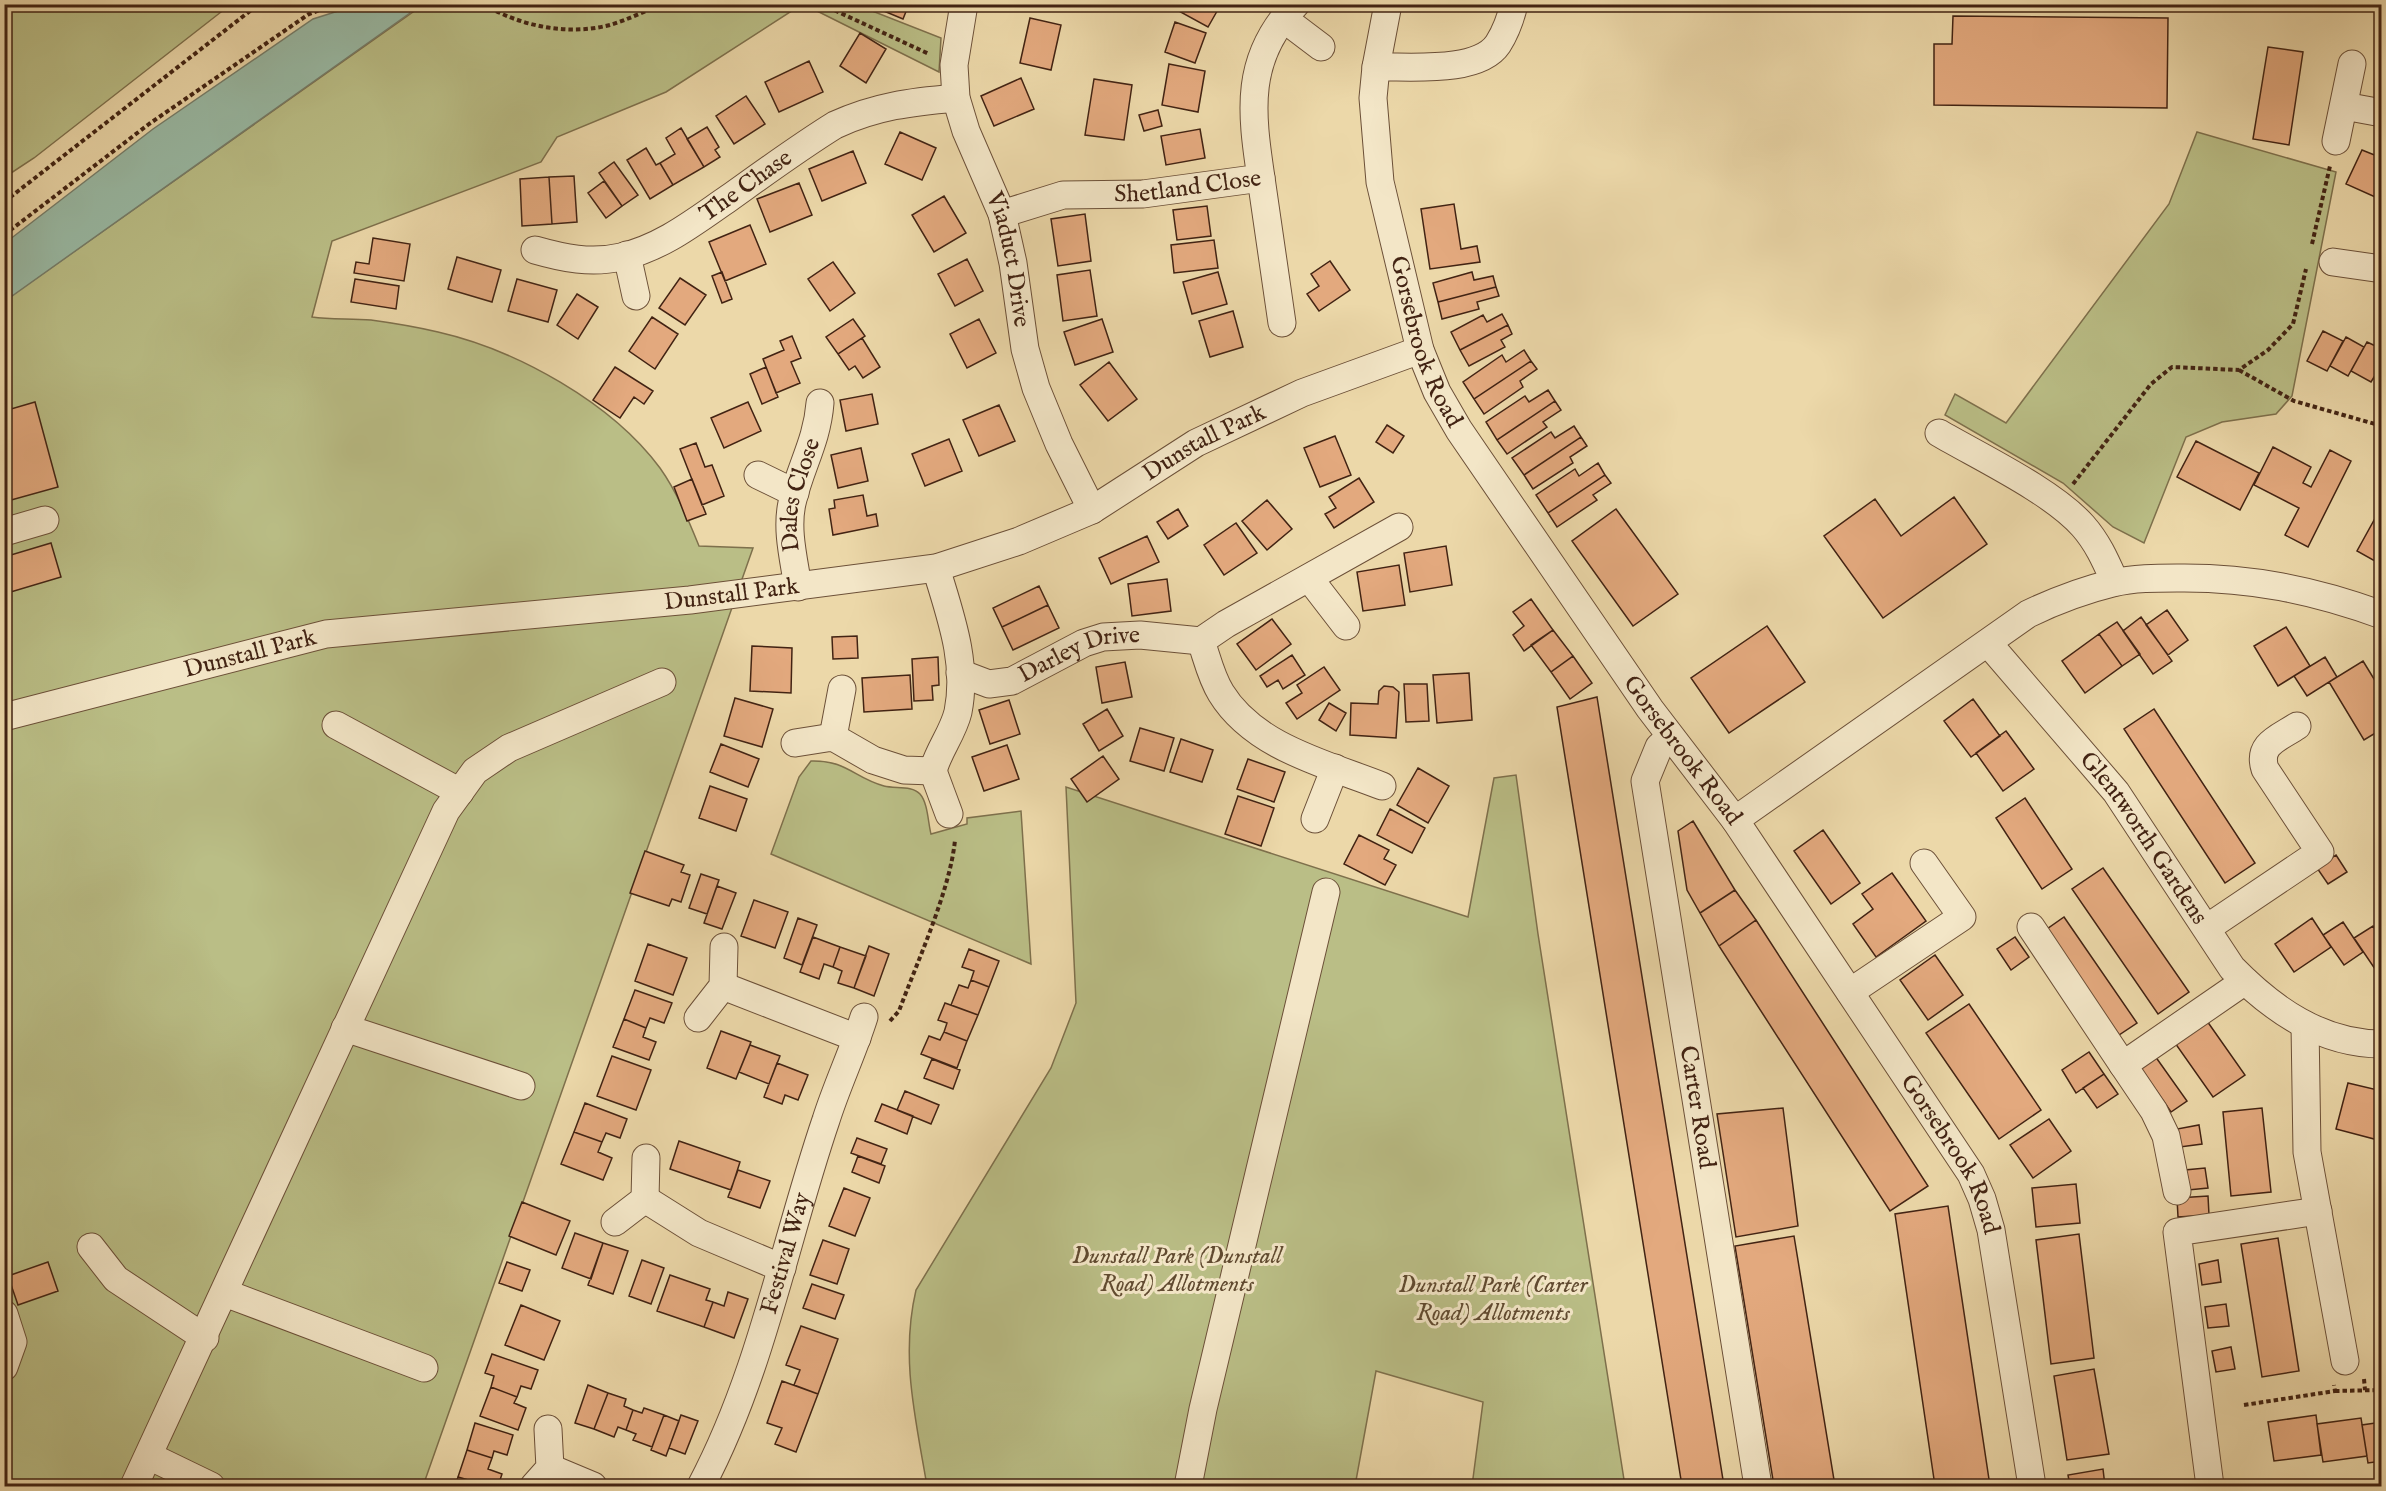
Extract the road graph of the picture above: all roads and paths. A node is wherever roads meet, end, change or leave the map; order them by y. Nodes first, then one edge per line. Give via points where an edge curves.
1 (259, 4) edge
2 (336, 4) edge
3 (483, 4) edge
4 (662, 4) edge
5 (821, 4) edge
6 (964, 4) edge
7 (1388, 4) edge
8 (1514, 4) edge
9 (1290, 12) edge
10 (1321, 47) dead end
11 (2352, 64) dead end
12 (954, 65) junction
13 (1376, 66) junction
14 (956, 98) junction
15 (2344, 106) junction
16 (2382, 113) edge
17 (2336, 141) joint
18 (1261, 178) junction
19 (4, 202) edge
20 (1002, 214) junction
21 (4, 235) edge
22 (535, 250) dead end
23 (627, 255) junction
24 (2321, 259) joint
25 (2307, 267) dead end
26 (2382, 269) edge
27 (636, 296) dead end
28 (1282, 322) dead end
29 (1420, 350) junction
30 (2239, 370) junction
31 (820, 404) dead end
32 (2382, 426) edge
33 (1939, 433) dead end
34 (758, 475) dead end
35 (795, 493) junction
36 (2058, 503) junction
37 (1092, 510) junction
38 (45, 520) dead end
39 (1399, 527) dead end
40 (4, 532) edge
41 (936, 568) junction
42 (1309, 578) junction
43 (2115, 582) junction
44 (798, 587) junction
45 (2382, 615) edge
46 (1346, 626) dead end
47 (1201, 641) junction
48 (1988, 643) junction
49 (960, 673) junction
50 (662, 682) dead end
51 (842, 689) dead end
52 (4, 717) edge
53 (336, 725) dead end
54 (2297, 726) dead end
55 (833, 737) junction
56 (1670, 737) junction
57 (795, 743) dead end
58 (1335, 768) junction
59 (933, 771) junction
60 (1382, 786) dead end
61 (460, 792) junction
62 (949, 814) joint
63 (1315, 819) dead end
64 (1735, 820) junction
65 (1924, 863) dead end
66 (1326, 892) dead end
67 (2031, 927) dead end
68 (2206, 928) junction
69 (724, 947) dead end
70 (2244, 981) junction
71 (723, 986) junction
72 (1850, 992) junction
73 (698, 1018) dead end
74 (2305, 1025) junction
75 (860, 1027) junction
76 (345, 1028) junction
77 (2382, 1044) edge
78 (2123, 1065) junction
79 (522, 1086) dead end
80 (646, 1158) dead end
81 (2177, 1191) dead end
82 (645, 1199) junction
83 (2318, 1211) junction
84 (615, 1222) dead end
85 (91, 1246) dead end
86 (782, 1268) junction
87 (225, 1293) junction
88 (4, 1314) edge
89 (205, 1338) junction
90 (2345, 1361) junction
91 (4, 1367) edge
92 (424, 1368) dead end
93 (2365, 1390) junction
94 (2382, 1390) edge
95 (2335, 1391) junction
96 (2244, 1405) dead end
97 (548, 1430) dead end
98 (149, 1456) junction
99 (542, 1477) edge
100 (134, 1486) edge
101 (211, 1486) edge
102 (592, 1486) edge
103 (700, 1486) edge
104 (1188, 1486) edge
105 (1758, 1486) edge
106 (2032, 1486) edge
107 (2210, 1486) edge

1 - 19 path
2 - 21 path via 309,14 149,124
3 - 4 path via 507,18 582,30 611,25
5 - 12 path
6 - 12 street, Viaduct Drive
7 - 13 street, Gorsebrook Road
8 - 13 street via 1497,45 1479,59 1453,66
9 - 10 street
9 - 18 street, Shetland Close via 1272,35 1253,89
11 - 15 street
12 - 14 street, Viaduct Drive
13 - 29 street, Gorsebrook Road via 1373,98 1380,182
14 - 20 street, Viaduct Drive
14 - 23 street, The Chase via 898,103 835,125 676,236
15 - 16 street
15 - 17 street
17 - 24 path
18 - 20 street, Shetland Close via 1143,194 1064,195
18 - 28 street
20 - 37 street, Viaduct Drive via 1025,349 1036,388
22 - 23 street, The Chase via 590,260
23 - 27 street
24 - 26 street
25 - 30 path via 2294,324 2268,350
29 - 37 street, Dunstall Park via 1302,393 1196,443
29 - 56 street, Gorsebrook Road via 1437,392 1459,430
30 - 32 path via 2294,401
30 - 36 path via 2172,367 2151,384
31 - 35 street, Dales Close via 812,449
33 - 36 street
34 - 35 street
35 - 44 street, Dales Close via 789,525
36 - 43 street via 2083,526 2103,554
37 - 41 street, Dunstall Park via 1019,541
38 - 40 street
39 - 42 street
41 - 44 street, Dunstall Park
41 - 49 street via 958,642
42 - 46 street
42 - 47 street
43 - 45 street via 2151,578 2243,580 2336,598
43 - 48 street via 2061,598 2028,614
44 - 52 street, Dunstall Park via 326,634
47 - 49 street, Darley Drive via 1140,635 1103,637 1012,681 989,684
47 - 58 street via 1221,692 1237,714 1257,732
48 - 64 street
48 - 68 street, Glentworth Gardens via 2116,792
49 - 59 street via 958,712
50 - 61 street via 509,748 475,771
51 - 55 street
53 - 61 street
54 - 68 street via 2265,747 2261,757 2320,852
55 - 57 street
55 - 59 street via 873,760 904,770
56 - 64 street, Gorsebrook Road
56 - 105 street, Carter Road via 1659,747 1645,780
58 - 60 street
58 - 63 street
59 - 62 street
61 - 76 street via 446,811
62 - 75 path via 954,854 899,1011 892,1020
64 - 72 street, Gorsebrook Road
65 - 72 street via 1962,917
66 - 104 street
67 - 78 street
68 - 70 street, Glentworth Gardens
69 - 71 street
70 - 74 street, Glentworth Gardens via 2276,1009
70 - 78 street
71 - 73 street
71 - 75 street
72 - 106 street, Gorsebrook Road via 1953,1146 1982,1199 2005,1309
74 - 77 street, Glentworth Gardens via 2365,1044
74 - 83 street via 2307,1152
75 - 86 street, Festival Way via 826,1119
76 - 79 street
76 - 87 street
78 - 81 street via 2166,1136
80 - 82 street
82 - 84 street
82 - 86 street via 699,1233
83 - 90 street
83 - 107 street via 2177,1232
85 - 89 street via 116,1280
86 - 103 street, Festival Way via 749,1377 730,1427
87 - 89 street
87 - 92 street
88 - 91 street via 13,1342
89 - 98 street
90 - 93 path via 2364,1369
90 - 95 path via 2333,1375
93 - 94 path
93 - 95 path
95 - 96 path
97 - 99 street
98 - 100 street
98 - 101 street
99 - 102 street

